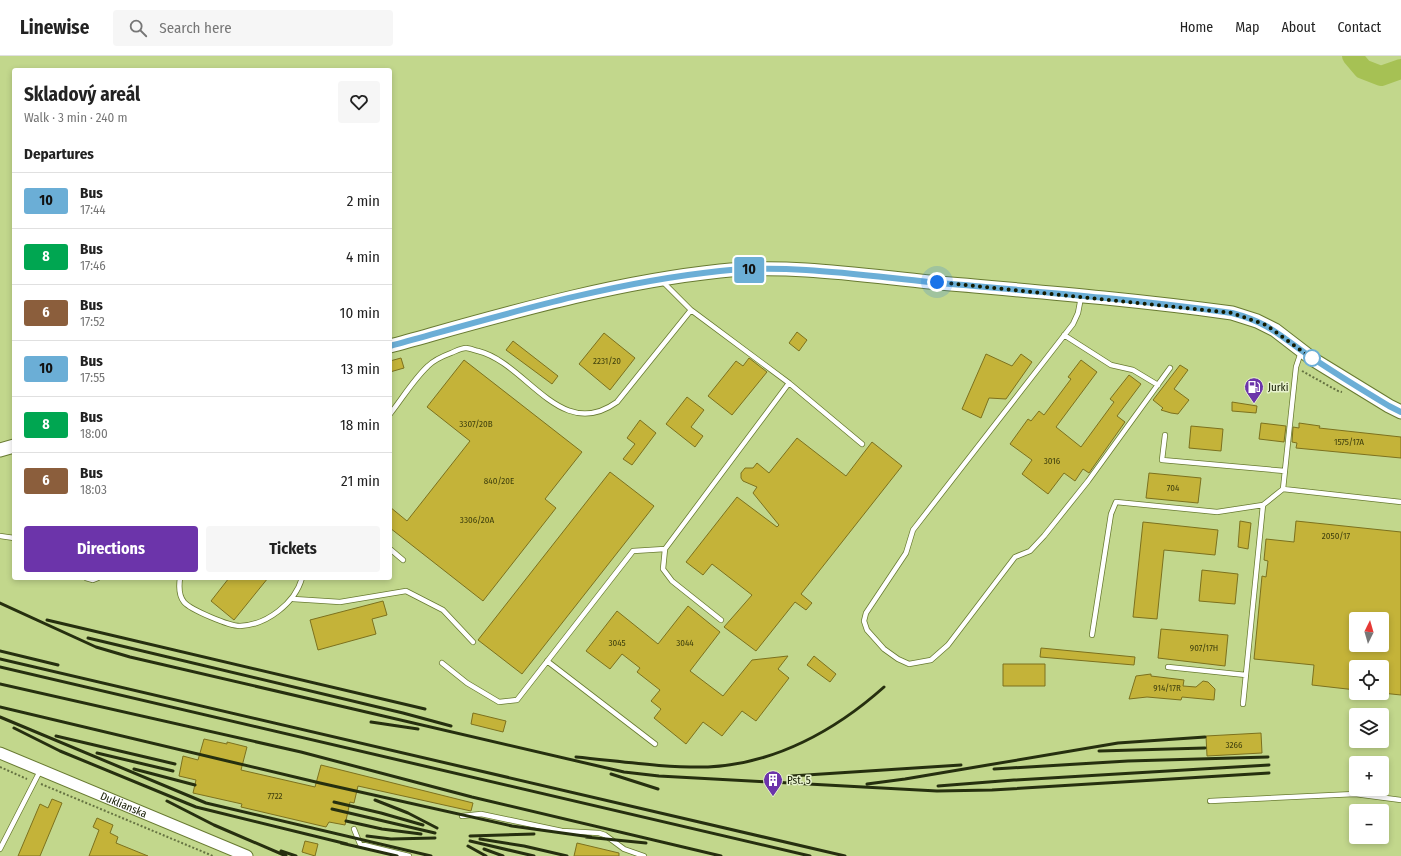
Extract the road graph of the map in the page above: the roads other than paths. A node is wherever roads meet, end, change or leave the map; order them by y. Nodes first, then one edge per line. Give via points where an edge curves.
1 (660, 279) junction
2 (1082, 297) junction
3 (691, 310) junction
4 (1064, 335) junction
5 (392, 345) edge
6 (1301, 351) junction
7 (1170, 368) dead end
8 (789, 383) junction
9 (1158, 385) junction
10 (392, 411) edge
11 (1401, 412) edge
12 (1164, 435) dead end
13 (862, 444) dead end
14 (12, 447) edge
15 (0, 450) edge
16 (1285, 471) junction
17 (1283, 489) junction
18 (1401, 502) edge
19 (1263, 506) junction
20 (0, 536) edge
21 (12, 538) edge
22 (664, 548) junction
23 (392, 551) edge
24 (403, 560) dead end
25 (180, 580) edge
26 (301, 580) edge
27 (293, 598) junction
28 (721, 620) dead end
29 (1092, 635) dead end
30 (473, 642) dead end
31 (547, 661) junction
32 (442, 663) dead end
33 (1168, 667) dead end
34 (1246, 675) junction
35 (1242, 704) dead end
36 (655, 744) dead end
37 (0, 753) edge
38 (40, 770) junction
39 (1401, 800) edge
40 (1210, 801) dead end
41 (462, 816) dead end
42 (354, 829) dead end
43 (0, 849) edge
44 (247, 856) edge
45 (409, 856) edge
46 (644, 856) edge

1 - 2 main road via 734,270 814,271
1 - 3 lane
1 - 5 main road via 543,304
2 - 4 lane via 1073,324
2 - 6 main road via 1239,315 1271,328
3 - 8 lane
3 - 10 lane via 617,402 591,415 576,414 559,407 498,360 484,352 466,348 444,356 428,366
4 - 9 lane via 1111,365 1133,370
4 - 9 lane via 913,530 906,553 866,613 864,621 867,630 884,649 898,659 909,664 930,660 948,645 1015,557 1030,551 1088,481
6 - 11 main road
6 - 16 lane via 1296,367
7 - 9 lane
8 - 13 lane
8 - 22 lane
12 - 16 lane via 1162,460
14 - 15 main road
16 - 17 lane
17 - 18 lane
17 - 19 lane
19 - 29 lane via 1217,512 1116,502 1111,514
19 - 34 lane
20 - 21 lane
22 - 28 lane via 663,569 672,581
22 - 31 lane via 633,551
23 - 24 lane
25 - 27 lane via 180,594 184,602 226,624 240,626 263,620
26 - 27 lane
27 - 30 lane via 340,602 406,592 443,610
31 - 32 lane via 517,700 499,702 467,683
31 - 36 lane
33 - 34 lane
34 - 35 lane
37 - 38 street, Duklianska
38 - 43 lane
38 - 44 street, Duklianska
39 - 40 lane via 1355,794
41 - 46 lane via 481,814 562,831 599,833 624,849
42 - 45 lane via 360,844

